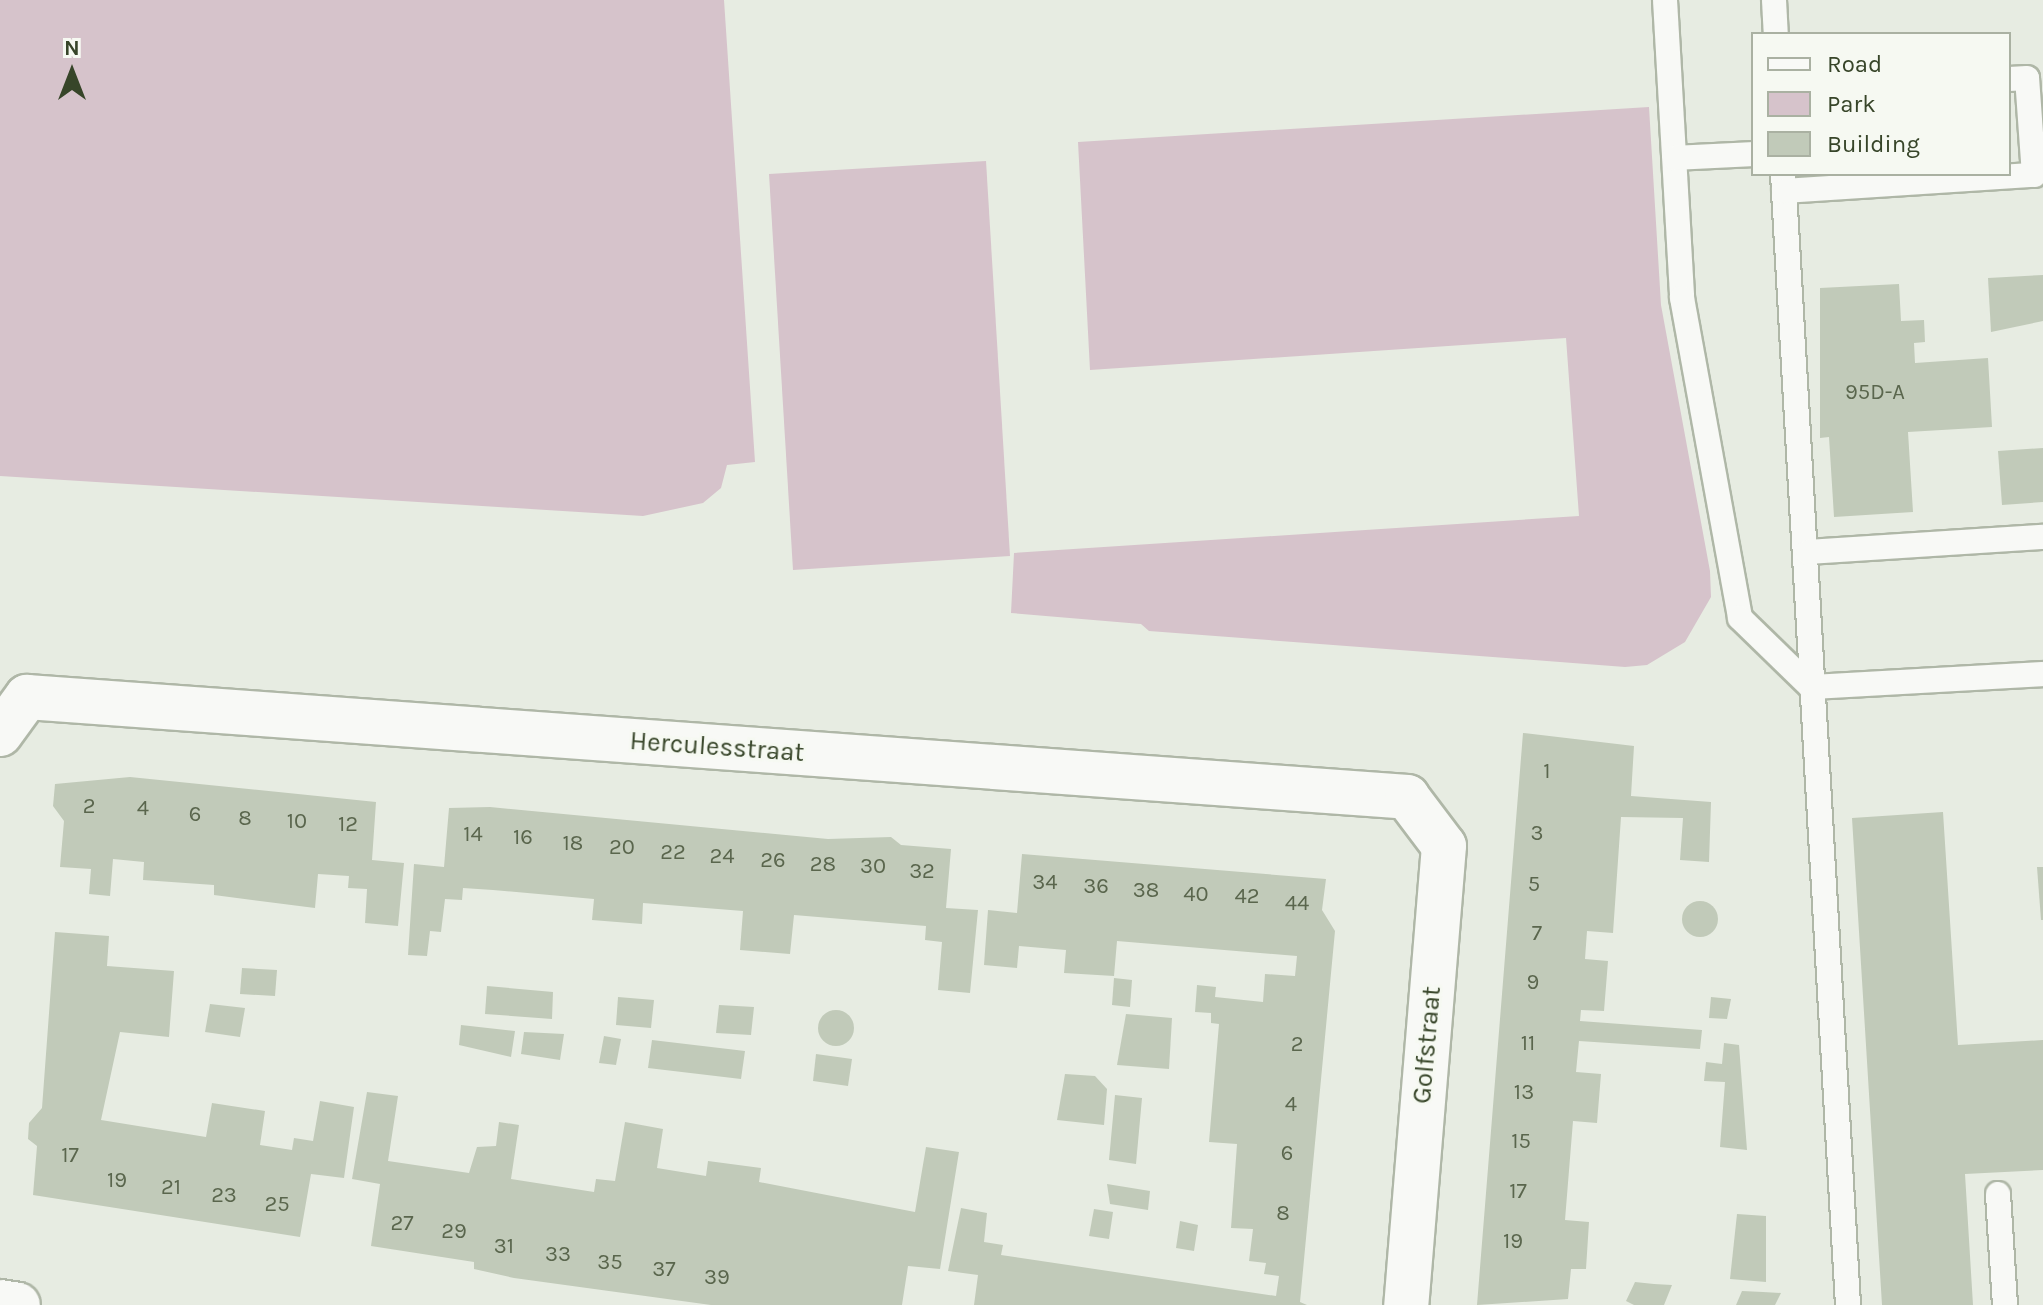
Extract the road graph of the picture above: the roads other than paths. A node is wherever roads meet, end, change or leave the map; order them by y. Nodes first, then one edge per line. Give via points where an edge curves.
1 (1665, 0) edge
2 (1774, 0) edge
3 (1776, 32) edge
4 (2011, 79) edge
5 (1751, 154) edge
6 (1675, 158) junction
7 (1998, 176) edge
8 (2011, 176) edge
9 (1784, 182) edge
10 (2043, 537) edge
11 (1808, 552) junction
12 (2043, 674) edge
13 (1811, 687) junction
14 (0, 734) edge
15 (1407, 797) joint
16 (1998, 1194) dead end
17 (0, 1302) edge
18 (18, 1305) edge
19 (1406, 1305) edge
20 (1848, 1305) edge
21 (2005, 1305) edge

1 - 6 lane
2 - 3 lane
4 - 8 lane via 2027,78 2034,175
5 - 6 lane
6 - 13 lane via 1682,298 1740,618
7 - 9 lane
9 - 11 lane
10 - 11 lane
11 - 13 lane
12 - 13 lane
13 - 20 lane
14 - 15 street, Herculesstraat via 27,697
15 - 19 street, Golfstraat via 1444,846
16 - 21 lane
17 - 18 street

